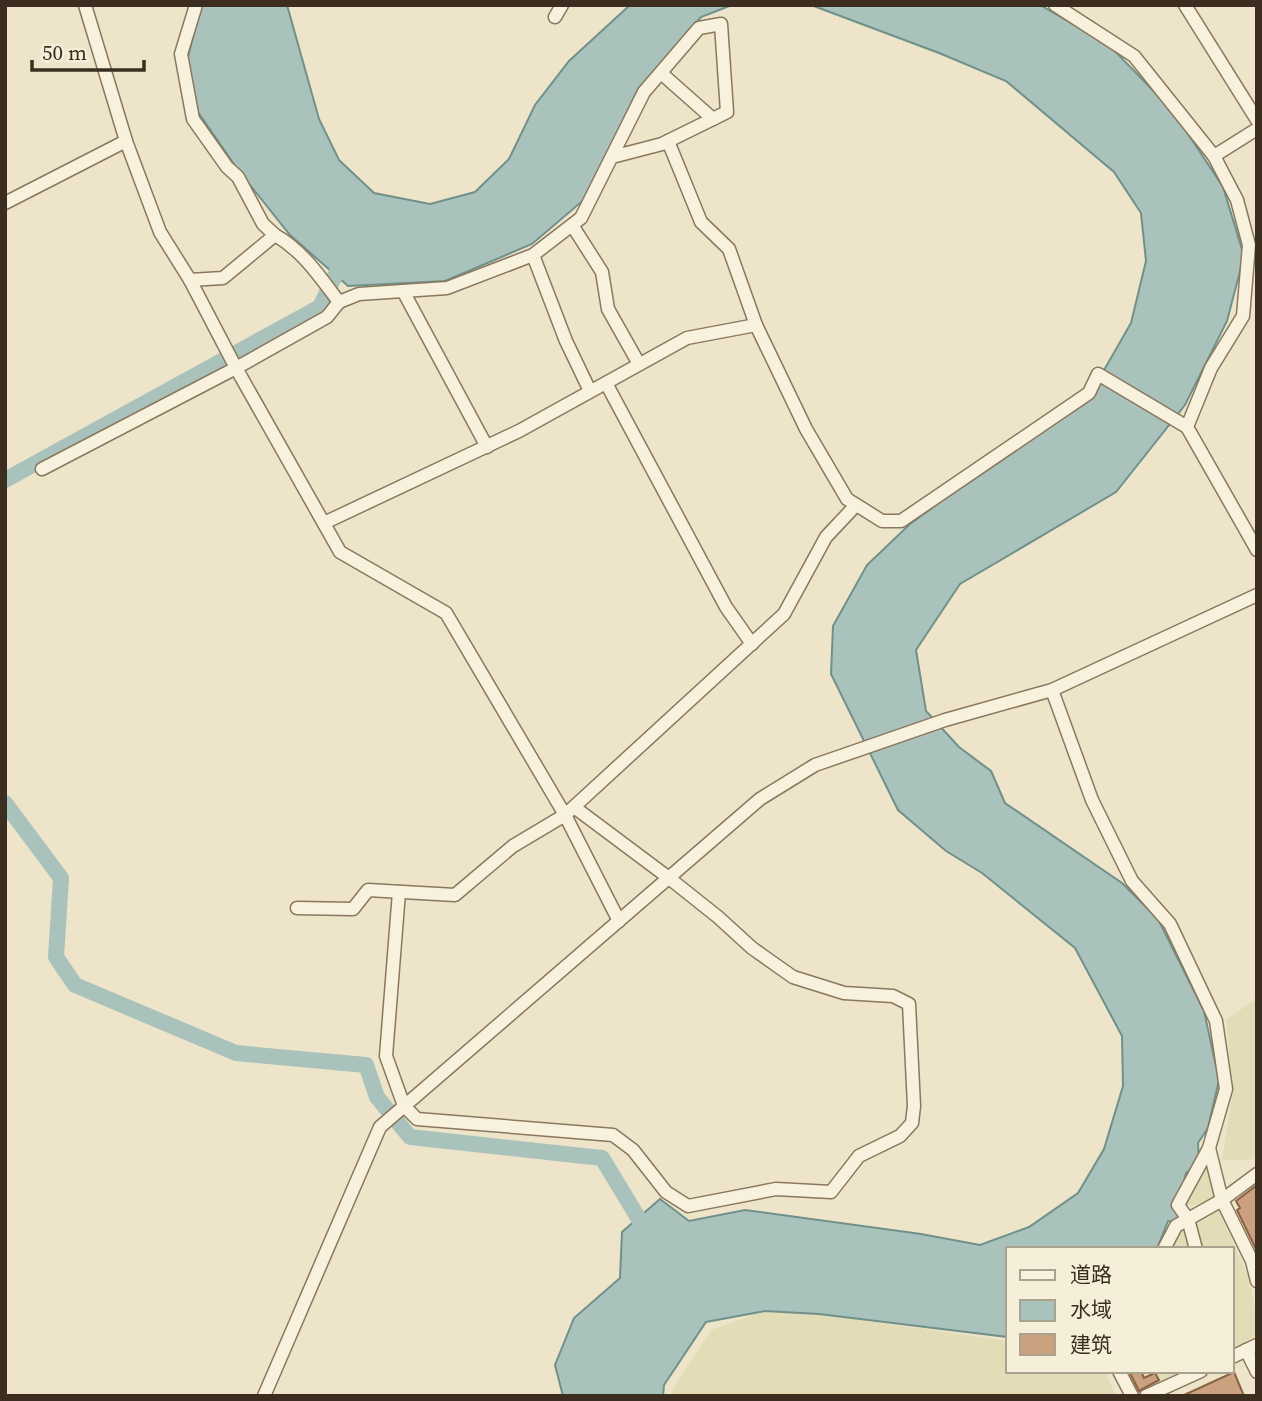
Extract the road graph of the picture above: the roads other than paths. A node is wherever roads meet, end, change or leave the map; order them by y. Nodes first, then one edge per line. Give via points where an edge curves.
1 (85, 5) edge
2 (196, 5) edge
3 (1055, 5) edge
4 (1185, 5) edge
5 (662, 73) junction
6 (713, 119) junction
7 (1257, 120) edge
8 (1257, 129) edge
9 (126, 141) junction
10 (668, 141) junction
11 (1214, 156) junction
12 (612, 157) junction
13 (5, 202) edge
14 (572, 225) junction
15 (275, 235) junction
16 (1253, 243) edge
17 (533, 255) junction
18 (190, 280) junction
19 (403, 291) junction
20 (339, 302) junction
21 (756, 325) junction
22 (639, 364) junction
23 (236, 368) junction
24 (606, 383) junction
25 (590, 391) junction
26 (1182, 424) junction
27 (486, 447) junction
28 (42, 469) dead end
29 (856, 505) junction
30 (324, 523) junction
31 (1257, 550) edge
32 (1257, 595) edge
33 (752, 644) junction
34 (1052, 690) junction
35 (570, 811) junction
36 (669, 878) junction
37 (399, 891) junction
38 (297, 908) dead end
39 (619, 921) junction
40 (404, 1106) junction
41 (1209, 1147) junction
42 (1257, 1174) edge
43 (1222, 1200) junction
44 (1188, 1219) junction
45 (1165, 1247) edge
46 (1195, 1247) edge
47 (1257, 1281) edge
48 (1251, 1348) edge
49 (1234, 1356) edge
50 (1257, 1372) edge
51 (1120, 1373) edge
52 (1197, 1373) edge
53 (264, 1396) edge
54 (1132, 1396) edge
55 (1146, 1396) edge

1 - 9 street
2 - 15 street via 181,54 193,119
3 - 11 street via 1134,56
4 - 7 street
5 - 6 street
5 - 6 street via 699,28 721,24 727,112
5 - 12 street via 644,92
6 - 10 street
8 - 11 street
9 - 13 street
9 - 18 street via 160,232
10 - 12 street
10 - 21 street via 701,222 729,249
11 - 16 street
12 - 14 street via 581,218
14 - 17 street
14 - 22 street via 602,272 608,309
15 - 18 street via 223,278
15 - 20 street via 307,260
16 - 26 street via 1243,316
17 - 19 street via 447,288
17 - 25 street
18 - 23 street
19 - 20 street via 359,294
19 - 27 street
20 - 23 street via 327,317
21 - 22 street via 687,338
21 - 29 street via 806,429 847,499
22 - 24 street
23 - 28 street
23 - 30 street
24 - 25 street
24 - 33 street via 726,607
25 - 27 street
26 - 29 street via 1098,374 1089,393 901,521 882,521
26 - 31 street
27 - 30 street
29 - 33 street via 826,537 785,614
30 - 35 street via 340,552 446,613
32 - 34 street
33 - 35 street
34 - 36 street via 944,720 815,765 760,800
34 - 41 street via 1092,800 1132,881 1170,924 1216,1021 1226,1089
35 - 36 street
35 - 37 street via 513,846 454,895
35 - 39 street
36 - 39 street
36 - 40 street via 793,976 844,993 893,996 909,1004 915,1106 912,1123 900,1136 859,1156 831,1192 776,1189 688,1206 666,1192 633,1150 613,1135 417,1119
37 - 38 street via 368,890 353,909
37 - 40 street via 386,1056
39 - 40 street
40 - 53 street via 380,1127
41 - 43 street
41 - 44 street via 1178,1205
42 - 43 street
43 - 44 street
43 - 47 street
44 - 45 street via 1176,1226
44 - 46 street
48 - 49 street
48 - 50 street
51 - 54 street
52 - 55 street

